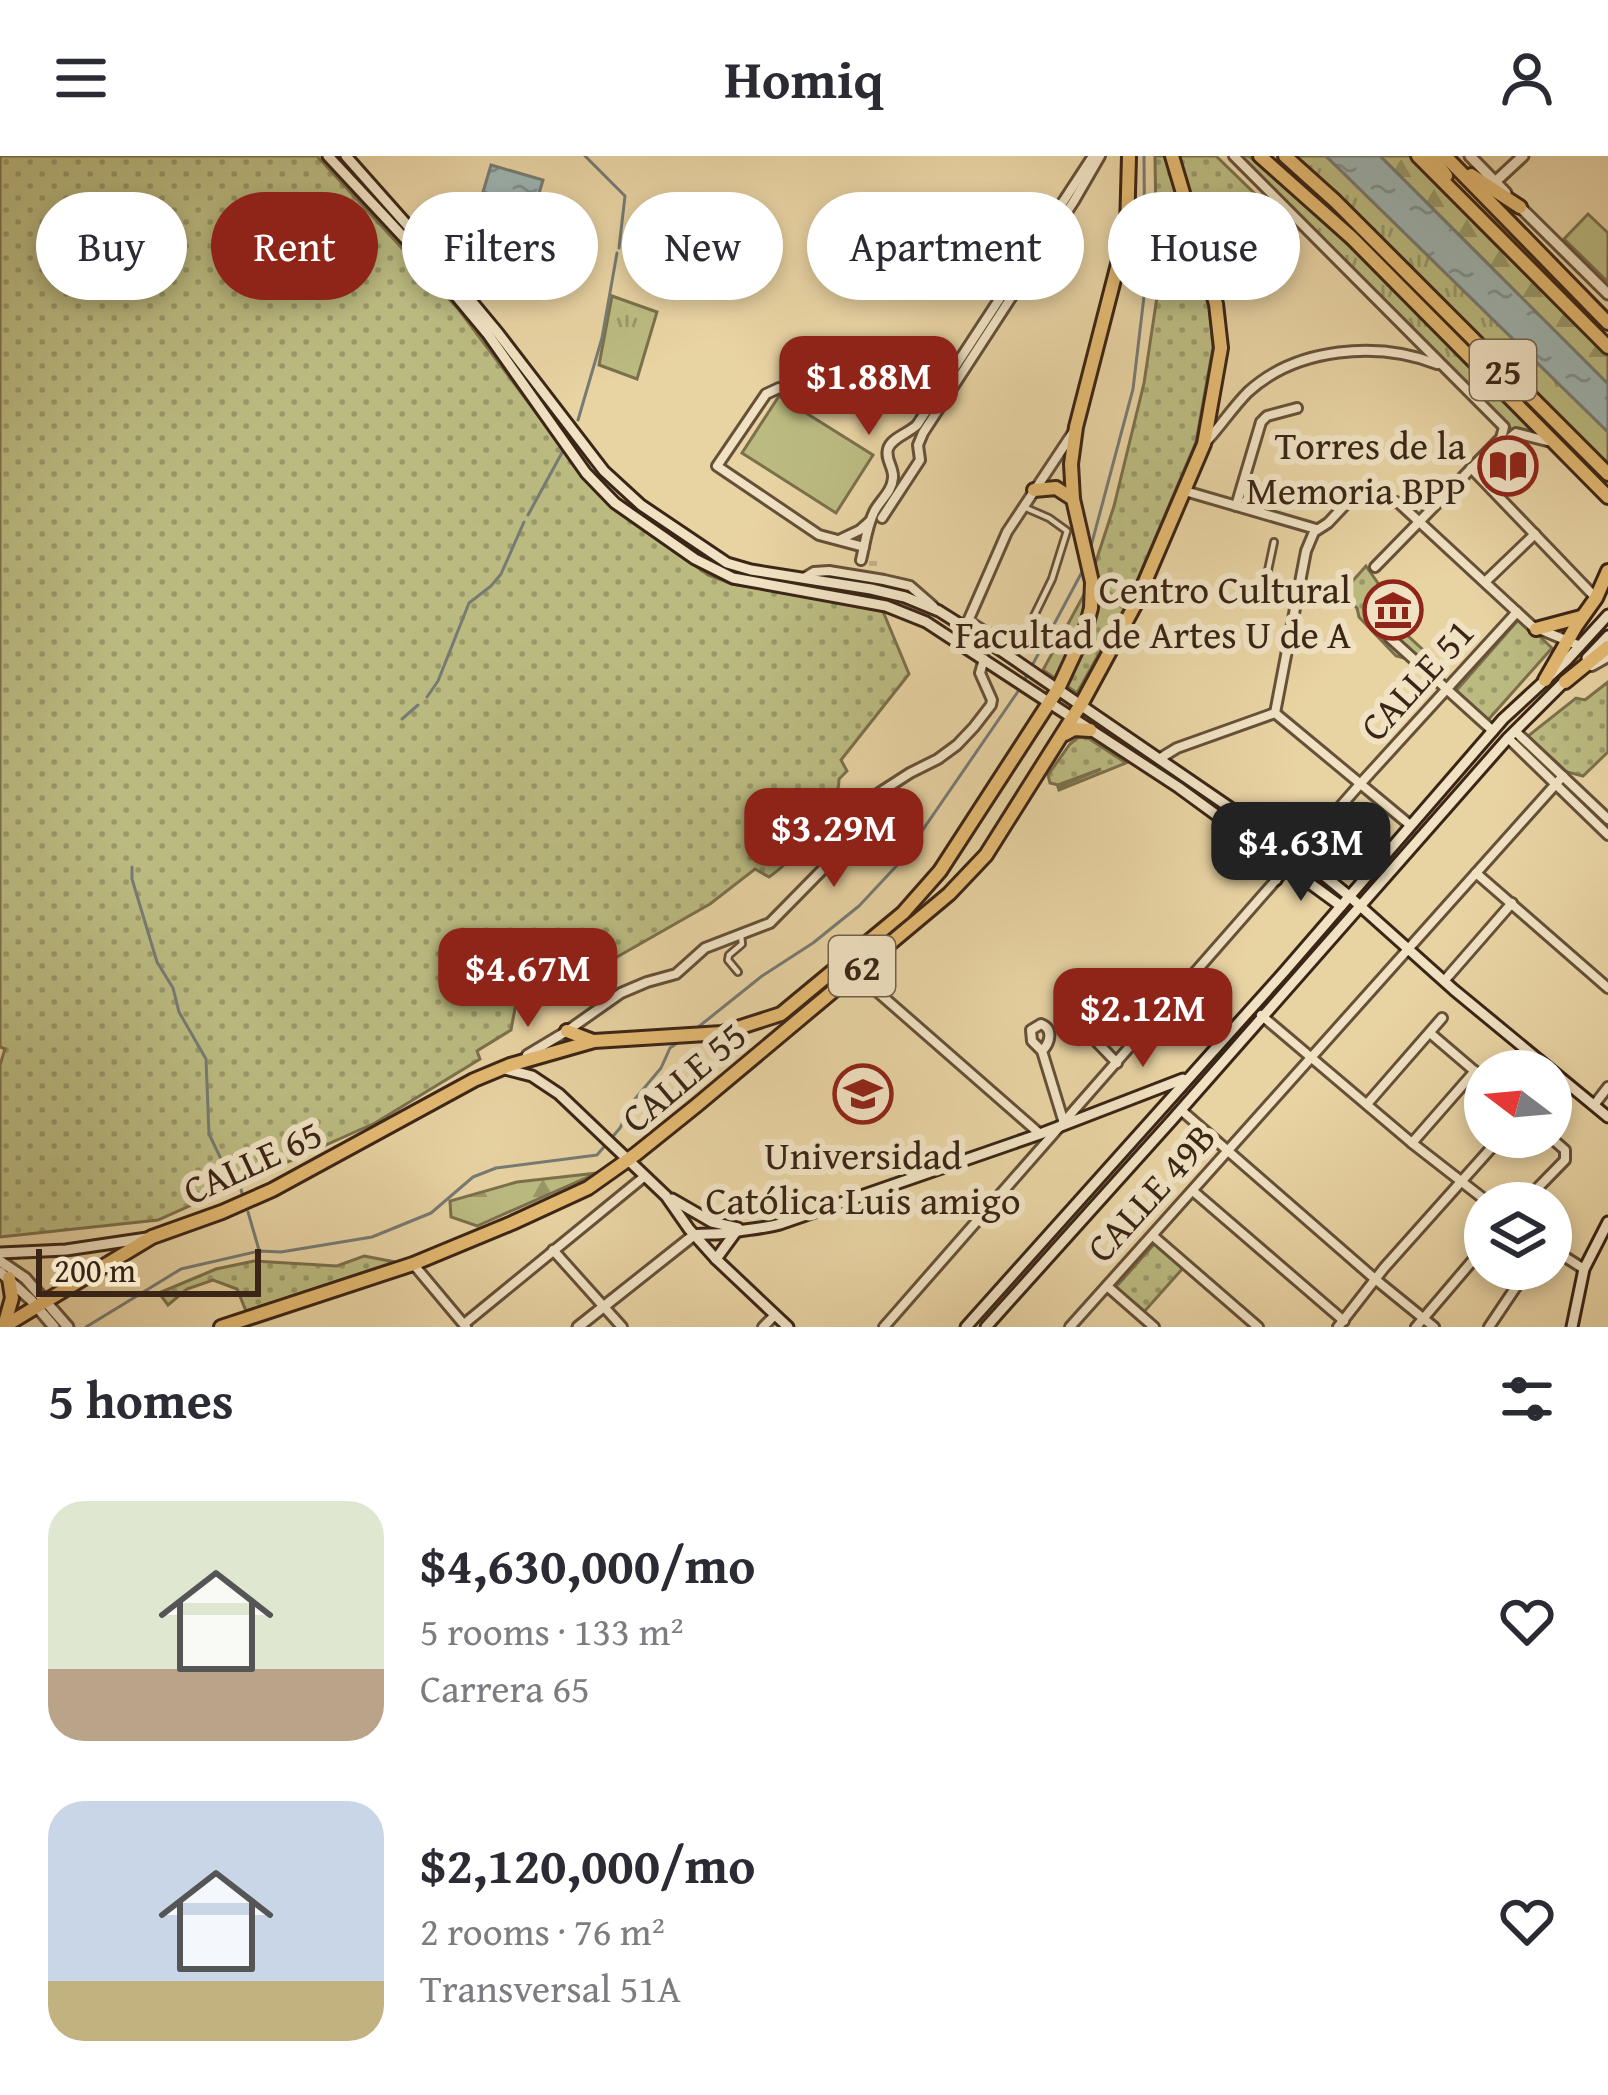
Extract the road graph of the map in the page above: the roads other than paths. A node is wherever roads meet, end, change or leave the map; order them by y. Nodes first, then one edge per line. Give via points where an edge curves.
1 (328, 156) edge
2 (346, 156) edge
3 (1096, 156) edge
4 (1129, 156) edge
5 (1172, 156) edge
6 (1234, 156) edge
7 (1260, 156) edge
8 (1285, 156) edge
9 (1418, 156) edge
10 (1470, 156) edge
11 (1523, 156) edge
12 (1442, 157) edge
13 (1495, 182) junction
14 (1464, 202) junction
15 (1520, 207) junction
16 (1352, 238) junction
17 (1398, 266) junction
18 (1608, 294) edge
19 (1608, 323) edge
20 (1608, 347) edge
21 (1446, 368) junction
22 (796, 394) dead end
23 (1297, 408) dead end
24 (1076, 427) junction
25 (905, 437) junction
26 (1555, 443) junction
27 (1204, 444) junction
28 (918, 445) junction
29 (892, 466) junction
30 (914, 468) junction
31 (1473, 470) junction
32 (1608, 474) edge
33 (1592, 480) junction
34 (1034, 490) junction
35 (1185, 491) junction
36 (1608, 497) edge
37 (1073, 499) junction
38 (1236, 506) junction
39 (1026, 508) dead end
40 (1608, 511) edge
41 (882, 518) dead end
42 (871, 520) junction
43 (1421, 521) junction
44 (1318, 530) junction
45 (1535, 534) junction
46 (840, 540) junction
47 (1274, 542) dead end
48 (864, 547) junction
49 (873, 566) tunnel mouth
50 (1375, 567) dead end
51 (1608, 571) edge
52 (846, 573) junction
53 (1267, 575) dead end
54 (804, 578) junction
55 (884, 580) junction
56 (1485, 582) junction
57 (1596, 598) junction
58 (939, 611) junction
59 (1517, 612) junction
60 (1608, 615) edge
61 (1034, 616) dead end
62 (1582, 617) junction
63 (968, 624) junction
64 (1536, 629) junction
65 (1608, 635) edge
66 (1389, 637) dead end
67 (956, 640) junction
68 (990, 644) junction
69 (1016, 644) dead end
70 (1574, 644) junction
71 (1608, 646) edge
72 (1608, 657) edge
73 (986, 660) junction
74 (1545, 680) joint
75 (1564, 682) junction
76 (1052, 685) junction
77 (1447, 689) junction
78 (1044, 698) junction
79 (1081, 705) junction
80 (1275, 713) junction
81 (1073, 718) junction
82 (1090, 730) junction
83 (1493, 731) junction
84 (1511, 735) junction
85 (1060, 740) junction
86 (1159, 759) junction
87 (1559, 780) junction
88 (1361, 783) junction
89 (1608, 819) edge
90 (1410, 825) junction
91 (1608, 836) edge
92 (1299, 855) junction
93 (1273, 856) junction
94 (1288, 867) junction
95 (1476, 873) junction
96 (1276, 880) junction
97 (1349, 896) junction
98 (1512, 903) junction
99 (1341, 906) junction
100 (1360, 906) junction
101 (741, 936) junction
102 (1408, 949) junction
103 (738, 972) dead end
104 (855, 972) junction
105 (1444, 981) junction
106 (1608, 988) edge
107 (1251, 1006) junction
108 (1105, 1015) dead end
109 (1263, 1017) junction
110 (1442, 1018) dead end
111 (786, 1020) junction
112 (567, 1031) junction
113 (1430, 1033) junction
114 (594, 1041) junction
115 (1042, 1051) dead end
116 (1312, 1056) junction
117 (1464, 1062) edge
118 (1117, 1063) junction
119 (506, 1067) junction
120 (1189, 1076) junction
121 (1464, 1084) edge
122 (1608, 1087) edge
123 (1179, 1088) junction
124 (1366, 1104) junction
125 (1594, 1106) junction
126 (1181, 1109) junction
127 (1608, 1117) edge
128 (1064, 1123) junction
129 (1040, 1134) junction
130 (1412, 1143) junction
131 (1228, 1150) junction
132 (623, 1157) junction
133 (1482, 1158) edge
134 (1563, 1158) edge
135 (645, 1176) junction
136 (1461, 1181) junction
137 (1542, 1182) edge
138 (1464, 1183) edge
139 (1193, 1191) junction
140 (666, 1196) junction
141 (1608, 1222) edge
142 (738, 1228) junction
143 (694, 1235) junction
144 (1153, 1236) junction
145 (152, 1237) junction
146 (553, 1250) junction
147 (0, 1257) edge
148 (716, 1258) junction
149 (1572, 1261) edge
150 (413, 1264) junction
151 (1584, 1269) junction
152 (1464, 1271) edge
153 (4, 1275) edge
154 (1375, 1279) junction
155 (1107, 1286) junction
156 (1514, 1290) edge
157 (603, 1306) junction
158 (48, 1313) edge
159 (776, 1315) junction
160 (1420, 1323) edge
161 (1341, 1324) edge
162 (465, 1325) edge
163 (4, 1327) edge
164 (68, 1327) edge
165 (221, 1327) edge
166 (578, 1327) edge
167 (622, 1327) edge
168 (763, 1327) edge
169 (788, 1327) edge
170 (884, 1327) edge
171 (966, 1327) edge
172 (986, 1327) edge
173 (1070, 1327) edge
174 (1154, 1327) edge
175 (1258, 1327) edge
176 (1434, 1327) edge
177 (1489, 1327) edge
178 (1572, 1327) edge

1 - 67 main road via 487,333 615,503 733,578 886,606
2 - 54 main road via 618,484 719,559
3 - 25 street
3 - 28 street
4 - 24 highway, 62 via 1127,229
5 - 27 highway, 62 via 1216,304 1221,348
6 - 21 street
7 - 16 highway, 25
8 - 17 highway, 25
9 - 14 highway, 25
10 - 13 main road
11 - 13 main road
12 - 14 highway
12 - 15 highway
12 - 19 highway
13 - 15 main road
14 - 20 highway, 25
15 - 18 main road
16 - 17 highway
16 - 26 highway, 25
17 - 32 highway, 25
21 - 27 street via 1379,350 1310,359 1249,392
21 - 31 street via 1502,424 1504,434
22 - 46 street via 766,394 717,466 819,535
23 - 38 street via 1261,422
24 - 34 street
24 - 37 highway, 62
25 - 28 street
25 - 29 street via 890,445
26 - 31 street via 1513,434
26 - 33 highway, 25
27 - 35 highway, 62
28 - 30 street
29 - 30 street
29 - 42 street via 891,487
30 - 41 street
31 - 43 street
31 - 45 street
33 - 36 highway, 25
33 - 40 highway
34 - 37 highway via 1056,488
34 - 63 street via 1003,538
35 - 38 street
35 - 79 highway, 62
37 - 76 highway, 62 via 1093,582 1091,608
38 - 44 street
39 - 61 street via 1067,531
42 - 46 street
42 - 48 street
43 - 44 street via 1399,503 1358,491
43 - 50 street
43 - 56 street
44 - 80 street via 1306,551
45 - 56 street
45 - 57 street
46 - 48 street
47 - 53 street
48 - 52 street
49 - 55 street
51 - 57 highway
52 - 54 street
52 - 55 street
54 - 58 main road via 889,592
55 - 58 street via 910,586
56 - 59 street
57 - 62 highway
58 - 63 main road
59 - 64 street
59 - 77 street, CALLE 51
60 - 70 main road
62 - 64 highway
62 - 70 highway
63 - 68 main road
63 - 69 street
64 - 70 street
65 - 75 main road
66 - 77 street
67 - 68 main road via 963,631
67 - 73 main road
68 - 76 main road
70 - 74 highway
71 - 75 highway
72 - 75 street
73 - 78 main road
73 - 101 street via 980,673 991,705 965,737 879,793 784,911
74 - 83 main road
75 - 84 main road
76 - 78 highway, 62
76 - 79 main road
77 - 83 street
77 - 88 street, CALLE 51
78 - 81 main road
78 - 111 highway, 62 via 921,895
79 - 81 highway, 62
79 - 86 main road
80 - 86 street
80 - 88 street
81 - 82 main road
81 - 85 highway, CALLE 55 / 62
82 - 85 highway via 1074,729
82 - 93 main road
83 - 90 main road
84 - 87 street
84 - 100 main road
85 - 104 highway, CALLE 55 / 62 via 969,875
86 - 92 main road
87 - 89 street
87 - 91 street
87 - 95 street, CALLE 49B
88 - 90 street
88 - 92 street, CALLE 51
90 - 97 main road
92 - 94 street, CALLE 51
92 - 97 main road
93 - 94 main road
93 - 96 main road
94 - 96 street, CALLE 51
94 - 99 main road
95 - 98 street
95 - 102 street, CALLE 49B
96 - 118 street, CALLE 51
97 - 99 main road
97 - 100 main road
98 - 105 street
98 - 106 street
99 - 107 main road
100 - 102 main road
100 - 109 main road
101 - 103 street via 728,960
101 - 112 street via 706,948 676,974 621,992
102 - 105 main road
102 - 116 street, CALLE 49B
104 - 111 highway, CALLE 55 / 62
104 - 129 street
105 - 125 main road
107 - 109 street
107 - 120 main road
108 - 118 street via 1091,1036
109 - 116 street
109 - 126 main road
110 - 113 street
111 - 114 highway, 62
111 - 132 highway, CALLE 55 / 62
112 - 114 highway
112 - 119 street
113 - 117 street
113 - 124 street
114 - 119 highway, 62
115 - 128 street
116 - 124 street
116 - 131 street, CALLE 49B
118 - 128 street, CALLE 51
119 - 132 main road via 547,1084
119 - 145 highway, CALLE 65 / 62 via 272,1190
120 - 123 main road
120 - 128 main road
121 - 130 street
122 - 125 street
123 - 126 main road
123 - 171 main road
124 - 130 street
125 - 127 main road
126 - 131 street
126 - 172 main road
128 - 129 main road
128 - 170 street, CALLE 51
129 - 142 main road via 780,1224
130 - 136 street
131 - 139 street, CALLE 49B
131 - 154 street
132 - 135 main road
132 - 150 highway, CALLE 55 / 62 via 576,1194
133 - 136 street
134 - 137 street
135 - 140 main road
135 - 146 street
136 - 138 street
136 - 154 street
139 - 144 street, CALLE 49B
139 - 161 street
140 - 142 main road
140 - 143 main road
141 - 151 main road
142 - 143 main road
142 - 148 main road
143 - 148 main road
143 - 157 main road
144 - 155 street, CALLE 49B
144 - 175 street
145 - 147 main road, CALLE 65
145 - 158 highway, 62
146 - 157 street
146 - 162 street
147 - 158 main road via 26,1278
148 - 159 main road
149 - 151 street
150 - 162 street
150 - 165 highway, CALLE 55 / 62
151 - 178 main road
152 - 160 street
153 - 158 main road
153 - 163 highway via 12,1298
154 - 160 street
154 - 161 street
155 - 173 street, CALLE 49B
155 - 174 street
156 - 177 street
157 - 166 main road
157 - 167 street
158 - 163 highway, 62
158 - 164 main road
159 - 168 street
159 - 169 main road
160 - 176 street

